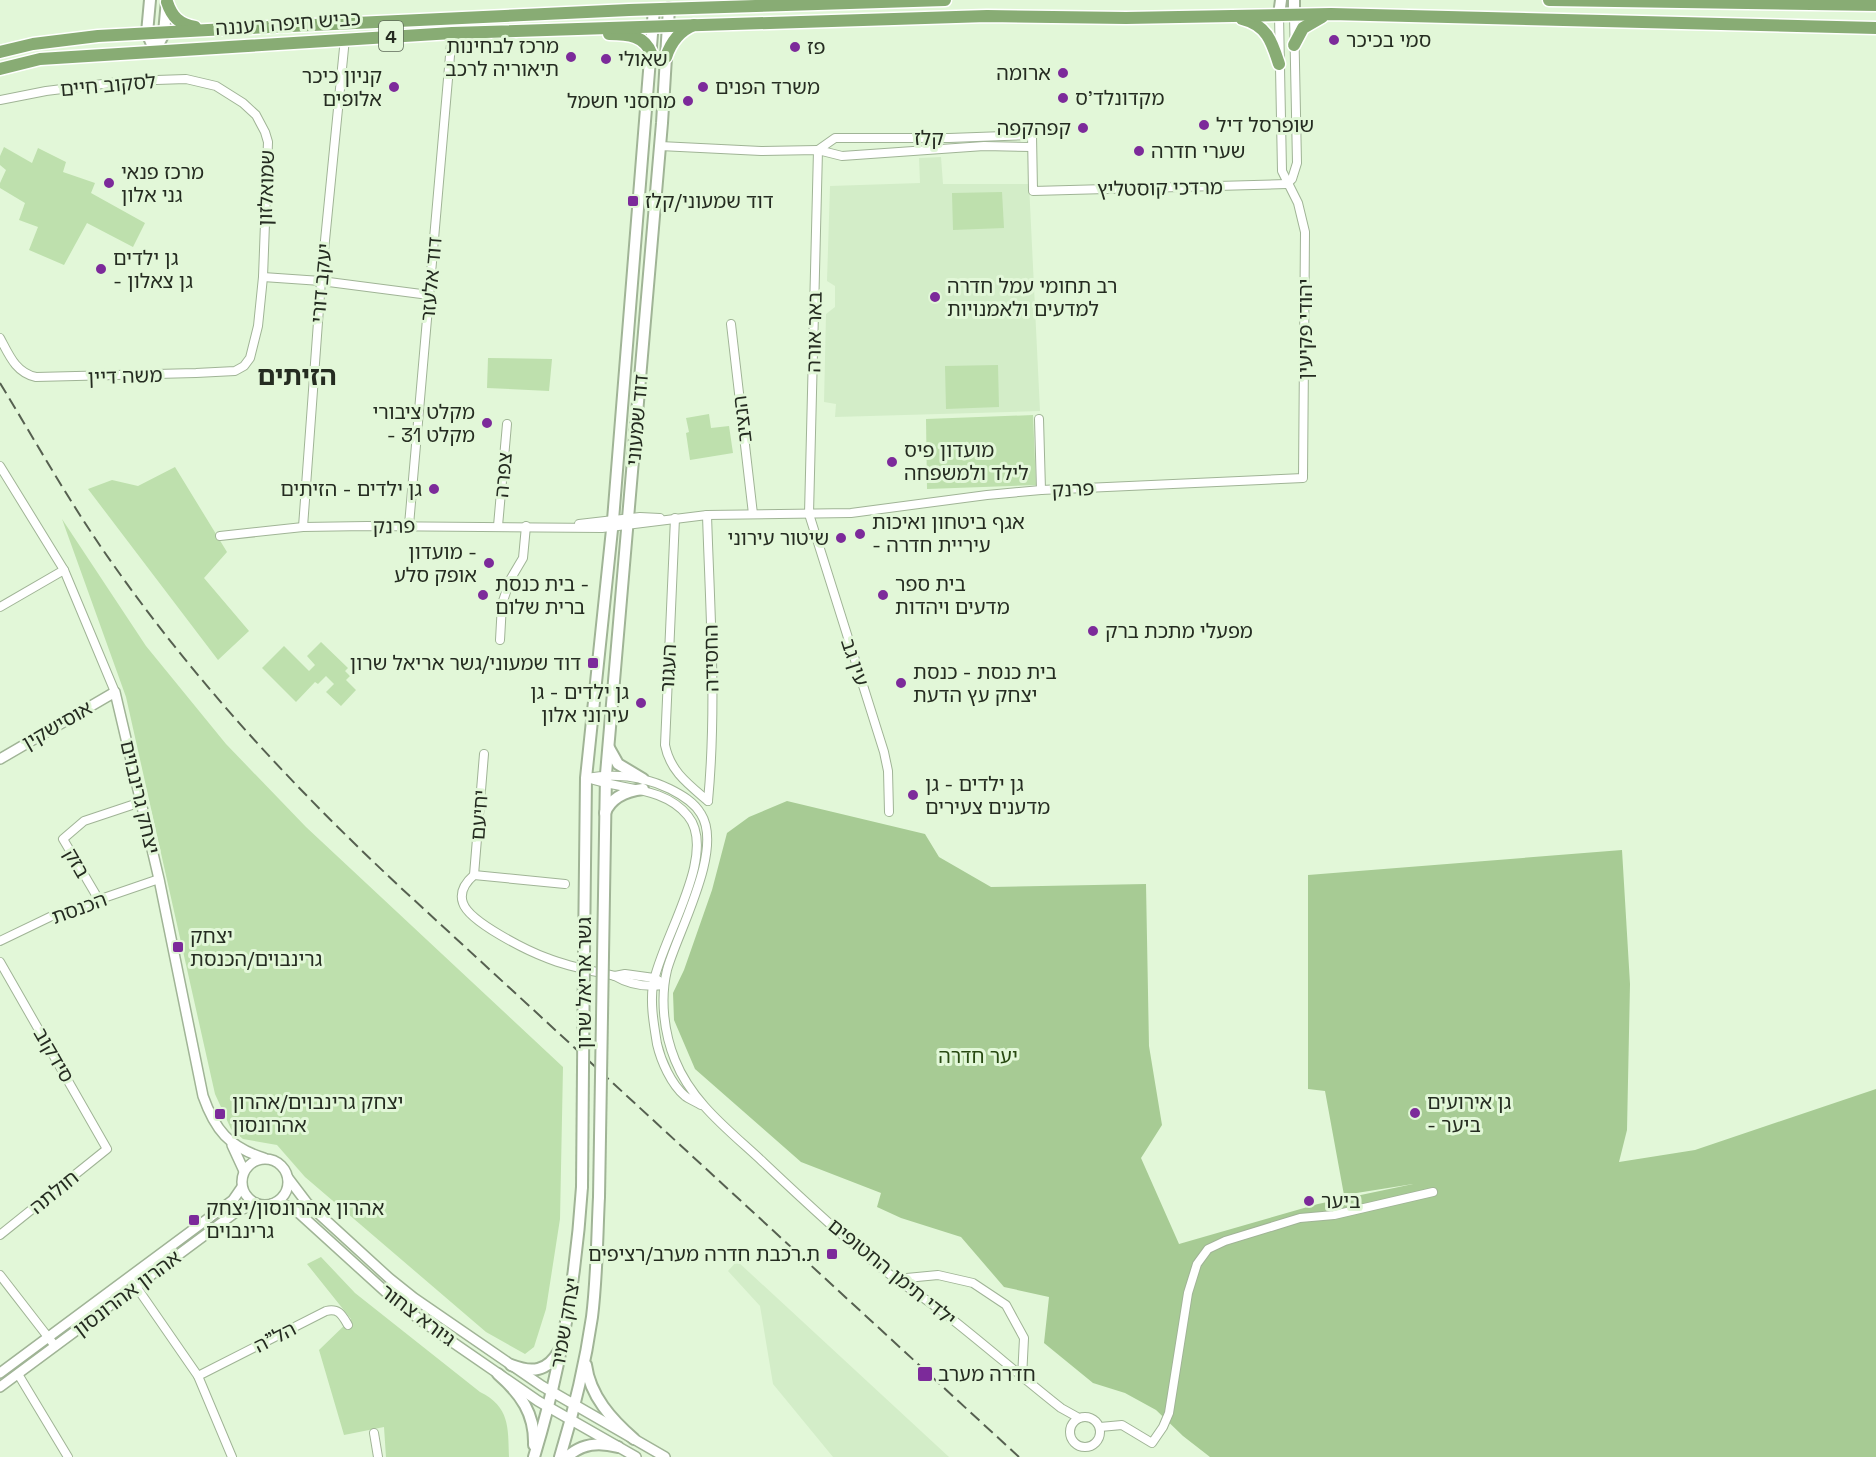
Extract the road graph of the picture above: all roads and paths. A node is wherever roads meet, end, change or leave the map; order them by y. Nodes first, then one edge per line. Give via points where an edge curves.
1 (150, 0) edge
2 (645, 0) edge
3 (945, 0) edge
4 (1281, 0) edge
5 (1294, 0) edge
6 (1549, 0) edge
7 (167, 1) edge
8 (704, 3) edge
9 (655, 4) edge
10 (669, 4) edge
11 (1876, 5) edge
12 (629, 10) junction
13 (1279, 15) junction
14 (1294, 15) junction
15 (1331, 15) junction
16 (1226, 16) junction
17 (697, 24) junction
18 (654, 25) junction
19 (669, 25) junction
20 (574, 28) junction
21 (1876, 28) edge
22 (208, 30) junction
23 (147, 33) junction
24 (164, 33) junction
25 (452, 33) junction
26 (345, 38) junction
27 (1294, 45) junction
28 (155, 51) junction
29 (0, 52) edge
30 (652, 55) junction
31 (666, 57) junction
32 (1279, 64) junction
33 (0, 69) edge
34 (216, 86) joint
35 (0, 99) edge
36 (660, 146) junction
37 (1032, 147) junction
38 (818, 150) junction
39 (1287, 184) junction
40 (263, 277) junction
41 (321, 281) junction
42 (429, 295) junction
43 (731, 324) dead end
44 (0, 338) edge
45 (1039, 419) dead end
46 (507, 424) dead end
47 (0, 466) edge
48 (1303, 478) joint
49 (1041, 490) junction
50 (753, 514) junction
51 (809, 514) junction
52 (707, 515) junction
53 (675, 518) junction
54 (628, 522) junction
55 (612, 523) junction
56 (409, 525) junction
57 (498, 526) junction
58 (526, 526) junction
59 (303, 527) junction
60 (220, 536) dead end
61 (64, 570) junction
62 (0, 607) edge
63 (500, 640) dead end
64 (115, 692) junction
65 (609, 744) junction
66 (483, 754) dead end
67 (0, 759) edge
68 (586, 778) junction
69 (606, 779) junction
70 (643, 784) junction
71 (708, 801) joint
72 (141, 802) junction
73 (889, 812) dead end
74 (604, 814) junction
75 (474, 875) junction
76 (159, 879) junction
77 (566, 884) dead end
78 (99, 900) junction
79 (0, 941) edge
80 (0, 962) edge
81 (653, 982) junction
82 (664, 985) junction
83 (702, 1105) junction
84 (231, 1143) junction
85 (107, 1149) joint
86 (264, 1158) junction
87 (244, 1171) junction
88 (288, 1178) junction
89 (242, 1187) junction
90 (582, 1187) joint
91 (1433, 1192) dead end
92 (599, 1197) joint
93 (256, 1203) junction
94 (272, 1204) junction
95 (0, 1235) edge
96 (0, 1275) edge
97 (130, 1278) junction
98 (896, 1279) junction
99 (136, 1287) junction
100 (348, 1325) dead end
101 (49, 1338) junction
102 (564, 1340) junction
103 (55, 1347) junction
104 (585, 1358) junction
105 (511, 1365) junction
106 (0, 1374) edge
107 (18, 1374) junction
108 (498, 1374) junction
109 (198, 1376) junction
110 (1022, 1378) junction
111 (0, 1388) edge
112 (553, 1393) junction
113 (575, 1406) junction
114 (549, 1408) junction
115 (1061, 1408) junction
116 (1079, 1418) junction
117 (571, 1420) junction
118 (1071, 1426) junction
119 (1100, 1427) junction
120 (374, 1433) dead end
121 (634, 1439) junction
122 (618, 1447) junction
123 (68, 1457) edge
124 (232, 1457) edge
125 (378, 1457) edge
126 (534, 1457) edge
127 (560, 1457) edge
128 (567, 1457) edge
129 (636, 1457) edge
130 (665, 1457) edge

1 - 23 main road
2 - 12 highway
3 - 8 highway, כביש חיפה רעננה / 4
4 - 13 main road, יהודי פקיעין
5 - 14 main road
6 - 11 highway
7 - 22 highway via 177,21
7 - 24 main road
8 - 10 highway, כביש חיפה רעננה / 4
9 - 10 highway, כביש חיפה רעננה / 4
9 - 12 highway, כביש חיפה רעננה / 4
9 - 18 main road, דוד שמעוני
10 - 19 main road, דוד שמעוני
12 - 22 highway, כביש חיפה רעננה / 4
13 - 14 highway, כביש חיפה רעננה / 4
13 - 16 highway, כביש חיפה רעננה / 4
13 - 32 street, יהודי פקיעין
14 - 15 highway, כביש חיפה רעננה / 4
14 - 27 street
15 - 21 highway, כביש חיפה רעננה / 4
15 - 27 highway via 1304,28
16 - 17 highway, כביש חיפה רעננה / 4 via 987,15
16 - 32 highway via 1250,21 1264,29
17 - 19 highway, כביש חיפה רעננה / 4
17 - 31 highway via 679,34
18 - 19 highway, כביש חיפה רעננה / 4
18 - 20 highway, כביש חיפה רעננה / 4
18 - 30 main road, דוד שמעוני
19 - 31 main road, דוד שמעוני
20 - 25 highway, כביש חיפה רעננה / 4
20 - 30 highway via 581,34 633,36 646,43
22 - 24 highway, כביש חיפה רעננה / 4
23 - 24 highway, כביש חיפה רעננה / 4
23 - 28 main road
23 - 29 highway, כביש חיפה רעננה / 4 via 33,44
24 - 28 main road
25 - 26 highway, כביש חיפה רעננה / 4
25 - 42 street, דוד אלעזר
26 - 28 highway, כביש חיפה רעננה / 4
26 - 41 street, יעקב דורי
27 - 39 street via 1297,163
28 - 33 highway, כביש חיפה רעננה / 4 via 40,59
30 - 55 main road, דוד שמעוני
31 - 36 main road, דוד שמעוני
32 - 39 street, יהודי פקיעין via 1281,164
34 - 35 street, לסקוב חיים via 186,79 127,81
34 - 40 street, שמואלזון via 256,115 268,142
36 - 38 street, קלז
36 - 54 main road, דוד שמעוני
37 - 38 street, קלז via 984,146 842,156
37 - 38 street, קלז via 1032,135 836,138
37 - 39 street, מרדכי קוסטליץ via 1032,191
38 - 51 street, באר אורה
39 - 48 street, יהודי פקיעין via 1298,203 1305,232
40 - 41 street
40 - 44 street, משה דיין via 255,344 250,358 235,371 29,376 15,365
41 - 42 street
41 - 59 street, יעקב דורי
42 - 56 street, דוד אלעזר
43 - 50 street, הנציב
45 - 49 street
46 - 57 street, צפרה
47 - 61 street, יצחק גרינבוים
48 - 49 street, פרנק
49 - 51 street, פרנק via 851,513
50 - 51 street, פרנק
50 - 52 street, פרנק
51 - 73 street, עין גב via 884,752
52 - 53 street, פרנק
52 - 71 street, החסידה via 712,653
53 - 54 street, פרנק
53 - 71 street, העגור via 664,745 677,772
54 - 55 street, פרנק
54 - 65 main road, דוד שמעוני
55 - 58 street, פרנק
55 - 68 main road, דוד שמעוני
56 - 57 street, פרנק
56 - 59 street, פרנק
57 - 58 street, פרנק
58 - 63 street via 523,558 502,604
59 - 60 street, פרנק
61 - 62 street
61 - 64 street, יצחק גרינבוים
64 - 67 street, אוסישקין
64 - 72 street, יצחק גרינבוים
65 - 69 main road, דוד שמעוני
65 - 70 main road via 618,764
66 - 75 street, יחיעם
68 - 69 street, ילדי תימן החטופים
68 - 90 main road, גשר אריאל שרון, bridge
69 - 70 street, ילדי תימן החטופים
69 - 74 main road, דוד שמעוני
70 - 74 main road via 611,802
70 - 81 street, ילדי תימן החטופים via 684,812 695,826 698,844 695,868
70 - 82 street, ילדי תימן החטופים via 666,788 693,803 703,816 708,844 701,878
72 - 76 street, יצחק גרינבוים
72 - 78 street, בזק via 84,821 63,839
74 - 92 main road, גשר אריאל שרון, bridge
75 - 77 street
75 - 81 street, יחיעם via 462,893 463,905 508,941 548,958
76 - 78 street, הכנסת
76 - 84 street, יצחק גרינבוים via 203,1096 209,1114
78 - 79 street, הכנסת via 54,915
80 - 85 street, סידקוב
81 - 82 street
81 - 83 street, ילדי תימן החטופים via 655,1030 665,1067 685,1096
82 - 83 street, ילדי תימן החטופים via 669,1044
83 - 98 street, ילדי תימן החטופים
84 - 86 street, יצחק גרינבוים
84 - 87 street, יצחק גרינבוים
85 - 95 street, חולתה
86 - 87 street via 252,1162
86 - 88 street via 280,1164
87 - 89 street
88 - 94 street via 283,1197
88 - 105 street, גיורא צחור via 307,1203 389,1278
89 - 93 street
89 - 97 street, אהרון אהרונסון via 233,1200
90 - 102 main road, יצחק שמיר
91 - 119 street via 1334,1215 1300,1218 1209,1249 1200,1258 1190,1285 1169,1413 1163,1427 1152,1443 1122,1425
92 - 104 main road, יצחק שמיר via 595,1286
93 - 94 street
93 - 99 street, אהרון אהרונסון via 236,1212
94 - 108 street, גיורא צחור via 288,1206 300,1214 418,1319
96 - 101 street
97 - 99 street
97 - 101 street, אהרון אהרונסון
98 - 110 street, ילדי תימן החטופים
98 - 110 street via 938,1275 974,1283 1006,1305 1024,1338
99 - 103 street, אהרון אהרונסון
99 - 109 street
100 - 109 street, הל"ה via 340,1312 326,1311
101 - 103 street
101 - 106 street, אהרון אהרונסון
102 - 105 main road via 555,1357 541,1369 530,1371
102 - 112 main road, יצחק שמיר
103 - 107 street, אהרון אהרונסון
104 - 113 main road, יצחק שמיר
104 - 121 main road via 590,1382 601,1403
105 - 112 street, גיורא צחור
107 - 111 street, אהרון אהרונסון
107 - 123 street
108 - 114 street, גיורא צחור
108 - 126 main road via 527,1407 534,1428
109 - 124 street
110 - 115 street, ילדי תימן החטופים
112 - 113 street, גיורא צחור
112 - 114 main road, יצחק שמיר
113 - 117 main road, יצחק שמיר
113 - 121 street, גיורא צחור
114 - 117 street, גיורא צחור
114 - 126 main road, יצחק שמיר
115 - 116 street, ילדי תימן החטופים
115 - 118 street, ילדי תימן החטופים
116 - 118 street
116 - 119 street via 1089,1417
117 - 122 street, גיורא צחור
117 - 127 main road, יצחק שמיר
118 - 119 street via 1072,1439 1084,1447 1097,1441
120 - 125 street
121 - 130 street, גיורא צחור
122 - 128 main road via 587,1445
122 - 129 street, גיורא צחור

